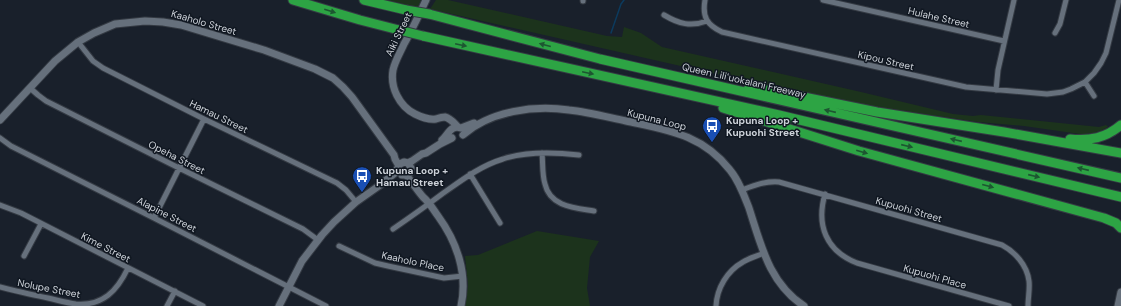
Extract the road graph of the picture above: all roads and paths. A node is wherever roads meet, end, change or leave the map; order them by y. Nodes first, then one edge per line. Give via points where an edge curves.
1 (293, 0) edge
2 (364, 0) edge
3 (426, 0) edge
4 (705, 0) edge
5 (823, 0) edge
6 (1014, 0) edge
7 (1066, 0) edge
8 (1119, 0) edge
9 (664, 15) dead end
10 (707, 21) junction
11 (1055, 33) dead end
12 (1004, 41) junction
13 (78, 42) junction
14 (651, 70) junction
15 (1085, 82) junction
16 (30, 88) junction
17 (665, 90) junction
18 (996, 90) junction
19 (1094, 96) dead end
20 (204, 119) junction
21 (0, 120) edge
22 (1121, 125) edge
23 (456, 131) junction
24 (1004, 132) junction
25 (0, 138) edge
26 (542, 153) junction
27 (1121, 153) edge
28 (578, 155) dead end
29 (179, 168) junction
30 (404, 169) junction
31 (470, 174) junction
32 (1121, 178) edge
33 (742, 190) junction
34 (825, 194) junction
35 (1121, 197) edge
36 (427, 201) junction
37 (356, 202) junction
38 (0, 205) edge
39 (594, 210) dead end
40 (154, 218) junction
41 (500, 223) dead end
42 (41, 224) junction
43 (1121, 228) edge
44 (392, 229) dead end
45 (318, 240) junction
46 (339, 246) dead end
47 (764, 253) junction
48 (24, 256) dead end
49 (128, 268) junction
50 (462, 276) junction
51 (289, 287) junction
52 (0, 288) edge
53 (175, 291) junction
54 (1121, 292) edge
55 (167, 306) edge
56 (203, 306) edge
57 (279, 306) edge
58 (326, 306) edge
59 (461, 306) edge
60 (716, 306) edge
61 (804, 306) edge
62 (1009, 306) edge
63 (1028, 306) edge
64 (1118, 306) edge

1 -> 17 highway, bridge via 423,36
14 -> 2 highway, Queen Liliʻuokalani Freeway, bridge
3 - 23 street, Aiki Street via 394,65 392,79 396,94 408,109 425,118 448,118
4 - 10 street
5 - 12 street, Hulahe Street
6 - 12 street
7 - 11 street
8 - 15 street, Kipou Street via 1106,53 1094,73
9 - 10 street via 674,21 690,25
10 - 18 street, Kipou Street via 716,29 733,35 966,87
12 - 18 street
13 - 16 street, Kaaholo Street via 55,61
13 - 20 street, Hamau Street via 88,56 104,68
13 - 30 street, Kaaholo Street via 115,24 163,22 264,50 315,69 333,78 352,97
14 - 24 highway via 784,92 877,112
32 -> 14 highway, Queen Liliʻuokalani Freeway
15 - 18 street, Kipou Street via 1063,92 1047,94
15 - 19 street
16 - 21 street, Kaaholo Street
16 - 29 street, Opeha Street via 46,101
17 -> 35 highway
17 -> 43 highway via 859,151 1104,218
20 - 29 street
20 - 37 street, Hamau Street via 338,183
22 - 24 highway via 1105,135 1080,140
23 - 30 street, Kupuna Loop
23 - 33 street, Kupuna Loop via 516,111 542,108 568,110 672,132 699,142 722,160
24 - 27 highway
25 - 40 street, Alapine Street via 11,146
26 - 28 street
26 - 31 street via 504,158
26 - 39 street via 545,184 551,196 566,206
29 - 40 street
29 - 45 street, Opeha Street via 303,229
30 - 36 street, Kaaholo Street
30 - 37 street, Kupuna Loop
31 - 36 street
31 - 41 street
33 - 34 street, Kupuohi Street via 758,183 772,181
33 - 47 street, Kupuna Loop
34 - 62 street, Kupuohi Place via 821,212 825,234 844,256 857,263
34 - 63 street, Kupuohi Street via 1002,245 1013,252 1026,269 1029,282
36 - 44 street
36 - 50 street, Kaaholo Street via 453,241
37 - 45 street, Kupuna Loop
38 - 42 street, Kime Street
40 - 51 street, Alapine Street
42 - 48 street
42 - 49 street, Kime Street
45 - 51 street, Kupuna Loop via 302,262
46 - 50 street, Kaaholo Place via 375,263 444,278
47 - 60 street via 744,261 731,271 721,284
47 - 61 street, Kupuna Loop via 779,283
49 - 52 street, Nolupe Street via 113,291 88,304 73,304
49 - 53 street, Kime Street
50 - 59 street, Kaaholo Street
51 - 57 street, Kupuna Loop
51 - 58 street, Alapine Street
53 - 55 street
53 - 56 street, Kime Street
54 - 64 street

